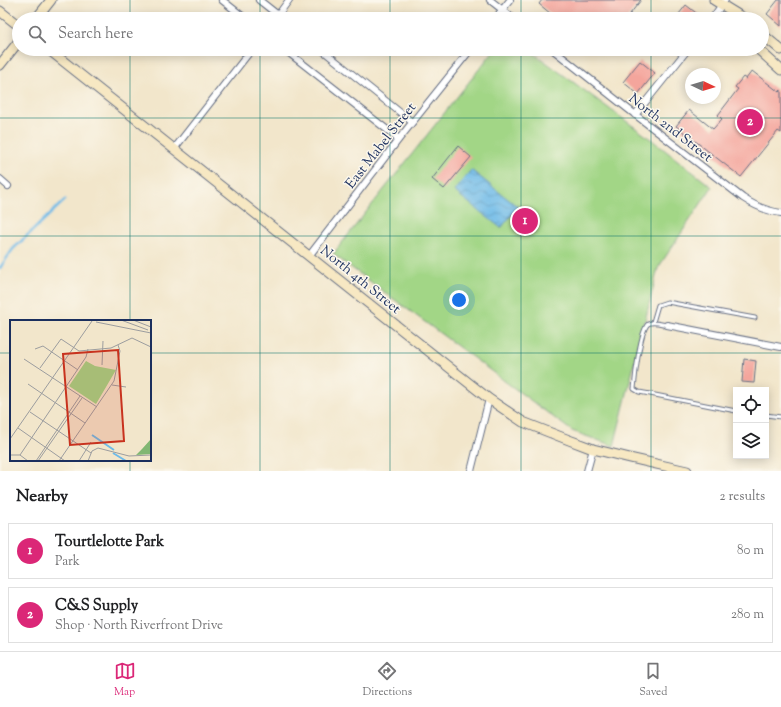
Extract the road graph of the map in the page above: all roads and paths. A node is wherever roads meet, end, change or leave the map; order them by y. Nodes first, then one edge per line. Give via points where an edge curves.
1 (51, 0) edge
2 (222, 0) edge
3 (259, 0) edge
4 (289, 0) edge
5 (490, 0) edge
6 (510, 0) edge
7 (714, 0) edge
8 (724, 3) edge
9 (502, 10) junction
10 (0, 11) edge
11 (42, 12) edge
12 (237, 12) edge
13 (272, 12) edge
14 (282, 12) edge
15 (505, 12) edge
16 (717, 12) edge
17 (736, 12) edge
18 (12, 20) edge
19 (769, 40) edge
20 (12, 50) edge
21 (781, 50) edge
22 (57, 56) edge
23 (247, 56) edge
24 (293, 56) edge
25 (330, 56) edge
26 (465, 56) edge
27 (561, 56) edge
28 (682, 56) edge
29 (766, 56) edge
30 (0, 65) edge
31 (781, 70) edge
32 (635, 115) junction
33 (412, 122) junction
34 (399, 139) junction
35 (174, 149) junction
36 (0, 179) edge
37 (8, 186) dead end
38 (781, 213) edge
39 (309, 256) junction
40 (755, 318) dead end
41 (653, 322) junction
42 (667, 325) joint
43 (781, 347) edge
44 (489, 399) junction
45 (733, 410) edge
46 (769, 415) edge
47 (781, 417) edge
48 (593, 449) junction
49 (471, 471) edge
50 (587, 471) edge
51 (687, 471) edge

1 - 11 street
2 - 12 street
3 - 13 street
4 - 14 street
5 - 9 street
6 - 9 street
7 - 8 street
8 - 16 street
8 - 17 street
9 - 15 street
10 - 18 street
19 - 21 street
20 - 30 street
22 - 35 street, North 4th Street
23 - 35 street
24 - 34 street
25 - 33 street
26 - 33 street, East Mabel Street
27 - 32 street, North 2nd Street
28 - 32 street
29 - 31 street
32 - 38 street, North 2nd Street via 743,198 766,210
33 - 34 street, East Mabel Street
34 - 39 street, East Mabel Street
35 - 39 street, North 4th Street
36 - 37 street
39 - 44 street, North 4th Street
40 - 41 lane via 667,302 658,306
41 - 42 lane
41 - 45 lane via 644,332 634,389
42 - 43 street
44 - 48 street, North 4th Street via 523,422
44 - 49 street
46 - 47 lane
48 - 50 street
48 - 51 street, North 4th Street

